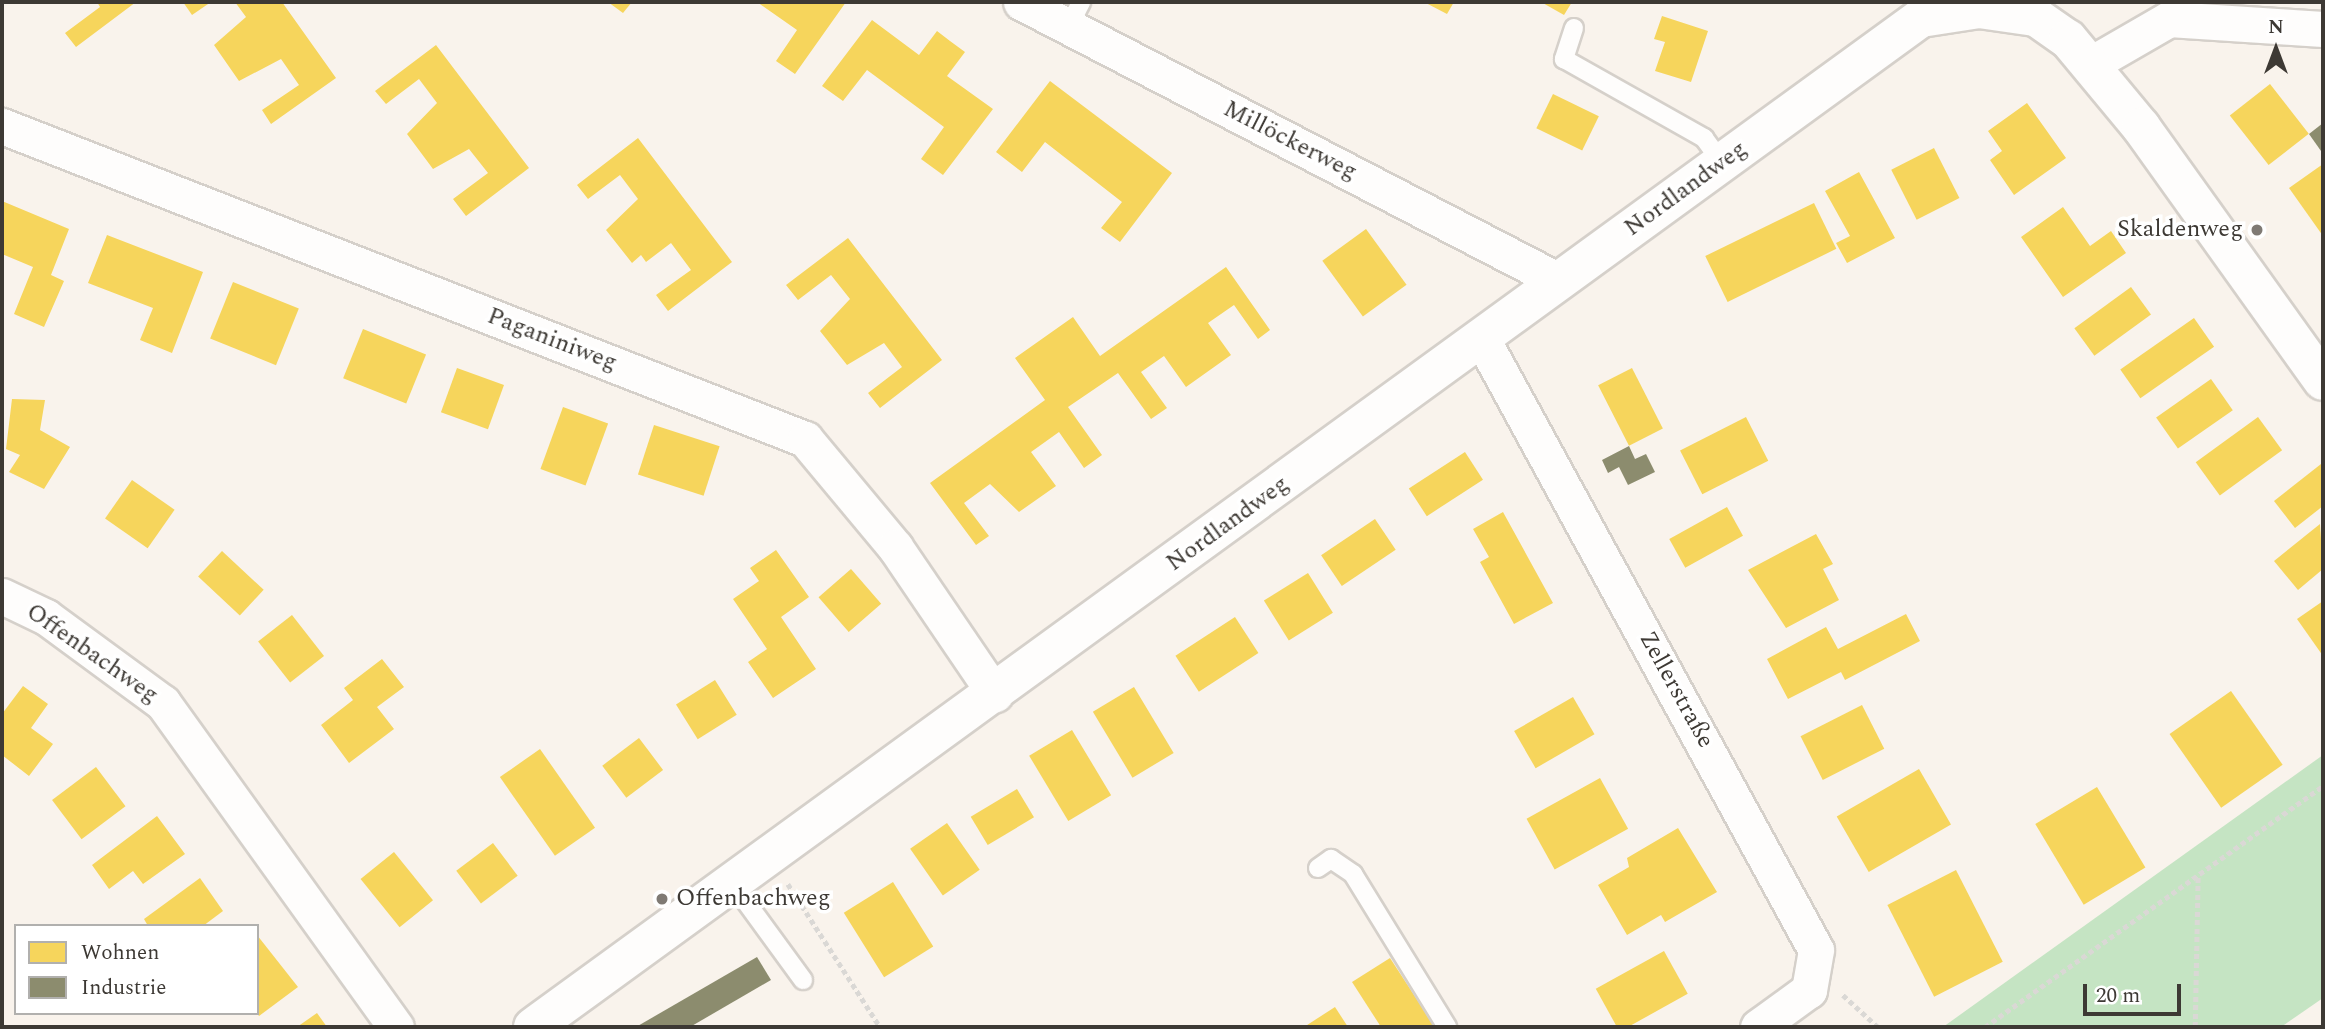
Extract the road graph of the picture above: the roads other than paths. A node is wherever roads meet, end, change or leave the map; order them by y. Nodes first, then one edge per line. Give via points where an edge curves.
1 (1021, 2) edge
2 (1919, 10) edge
3 (1075, 14) edge
4 (1574, 28) dead end
5 (2323, 29) edge
6 (2091, 64) junction
7 (2, 126) edge
8 (1721, 163) junction
9 (1559, 281) junction
10 (1482, 339) junction
11 (2323, 381) edge
12 (2, 596) edge
13 (995, 694) junction
14 (1318, 868) dead end
15 (733, 884) junction
16 (803, 980) dead end
17 (396, 1027) edge
18 (533, 1027) edge
19 (1447, 1027) edge
20 (1758, 1027) edge

1 - 3 street, Millöckerweg
2 - 6 street, Nordlandweg via 1979,9 2036,17
2 - 8 street, Nordlandweg
3 - 9 street, Millöckerweg
4 - 8 lane via 1564,59 1704,138
5 - 6 street via 2169,19
6 - 11 street, Nordlandweg
7 - 13 street, Paganiniweg via 805,439 895,547
8 - 9 street, Nordlandweg
9 - 10 street, Nordlandweg
10 - 13 street, Nordlandweg
10 - 20 street, Zellerstraße via 1806,925 1816,950 1809,990
12 - 17 street, Offenbachweg via 46,617 163,703
13 - 15 street, Nordlandweg
14 - 19 lane via 1331,859 1353,874
15 - 16 lane
15 - 18 street, Nordlandweg

